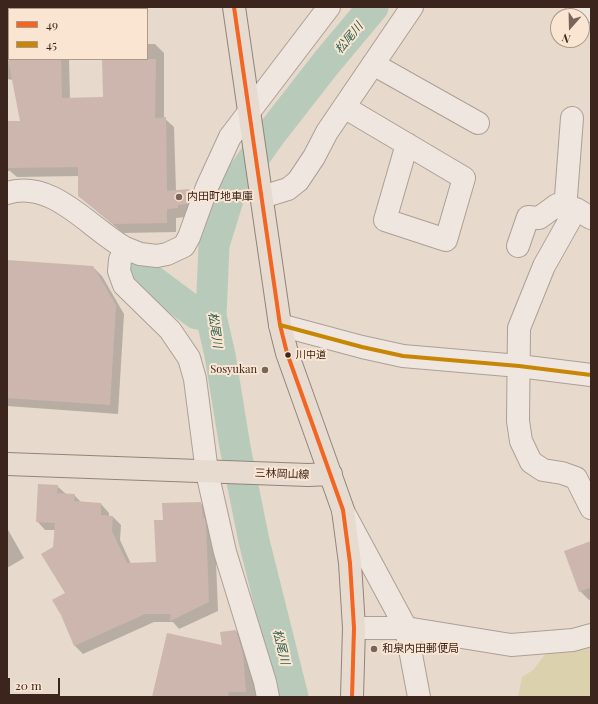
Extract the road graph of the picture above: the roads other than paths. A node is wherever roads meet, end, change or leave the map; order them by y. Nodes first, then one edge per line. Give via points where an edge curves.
1 (234, 7) edge
2 (329, 7) edge
3 (412, 7) edge
4 (576, 7) edge
5 (591, 11) edge
6 (373, 64) junction
7 (344, 107) junction
8 (572, 118) dead end
9 (250, 120) junction
10 (478, 123) dead end
11 (407, 144) dead end
12 (261, 191) junction
13 (7, 193) edge
14 (576, 214) edge
15 (518, 246) dead end
16 (125, 248) junction
17 (280, 325) junction
18 (519, 366) junction
19 (591, 375) edge
20 (7, 464) edge
21 (211, 472) junction
22 (331, 474) junction
23 (591, 508) edge
24 (343, 510) junction
25 (354, 628) junction
26 (406, 628) junction
27 (591, 635) edge
28 (268, 697) edge
29 (352, 697) edge
30 (419, 697) edge

1 - 9 main road
2 - 9 street
3 - 6 street
4 - 5 street
6 - 7 street
6 - 10 street
7 - 11 street
7 - 12 street via 298,181 288,189
8 - 14 street
9 - 12 main road
9 - 16 street via 230,137 184,246 157,256 140,254
12 - 17 main road
13 - 16 street via 24,190 45,194
14 - 15 street via 557,205 539,218 528,217
14 - 18 street via 544,266 520,328
16 - 21 street via 119,271 124,285 170,330 189,358
17 - 18 street via 403,356
17 - 22 main road
18 - 19 street
18 - 23 street via 518,420 521,441 531,462 543,470 576,478
20 - 21 main road, 三林岡山線
21 - 22 main road, 三林岡山線
21 - 28 street via 225,552
22 - 24 main road
24 - 25 main road via 350,563
24 - 26 street
25 - 26 street
25 - 29 main road
26 - 27 street via 511,645 573,640
26 - 30 street

